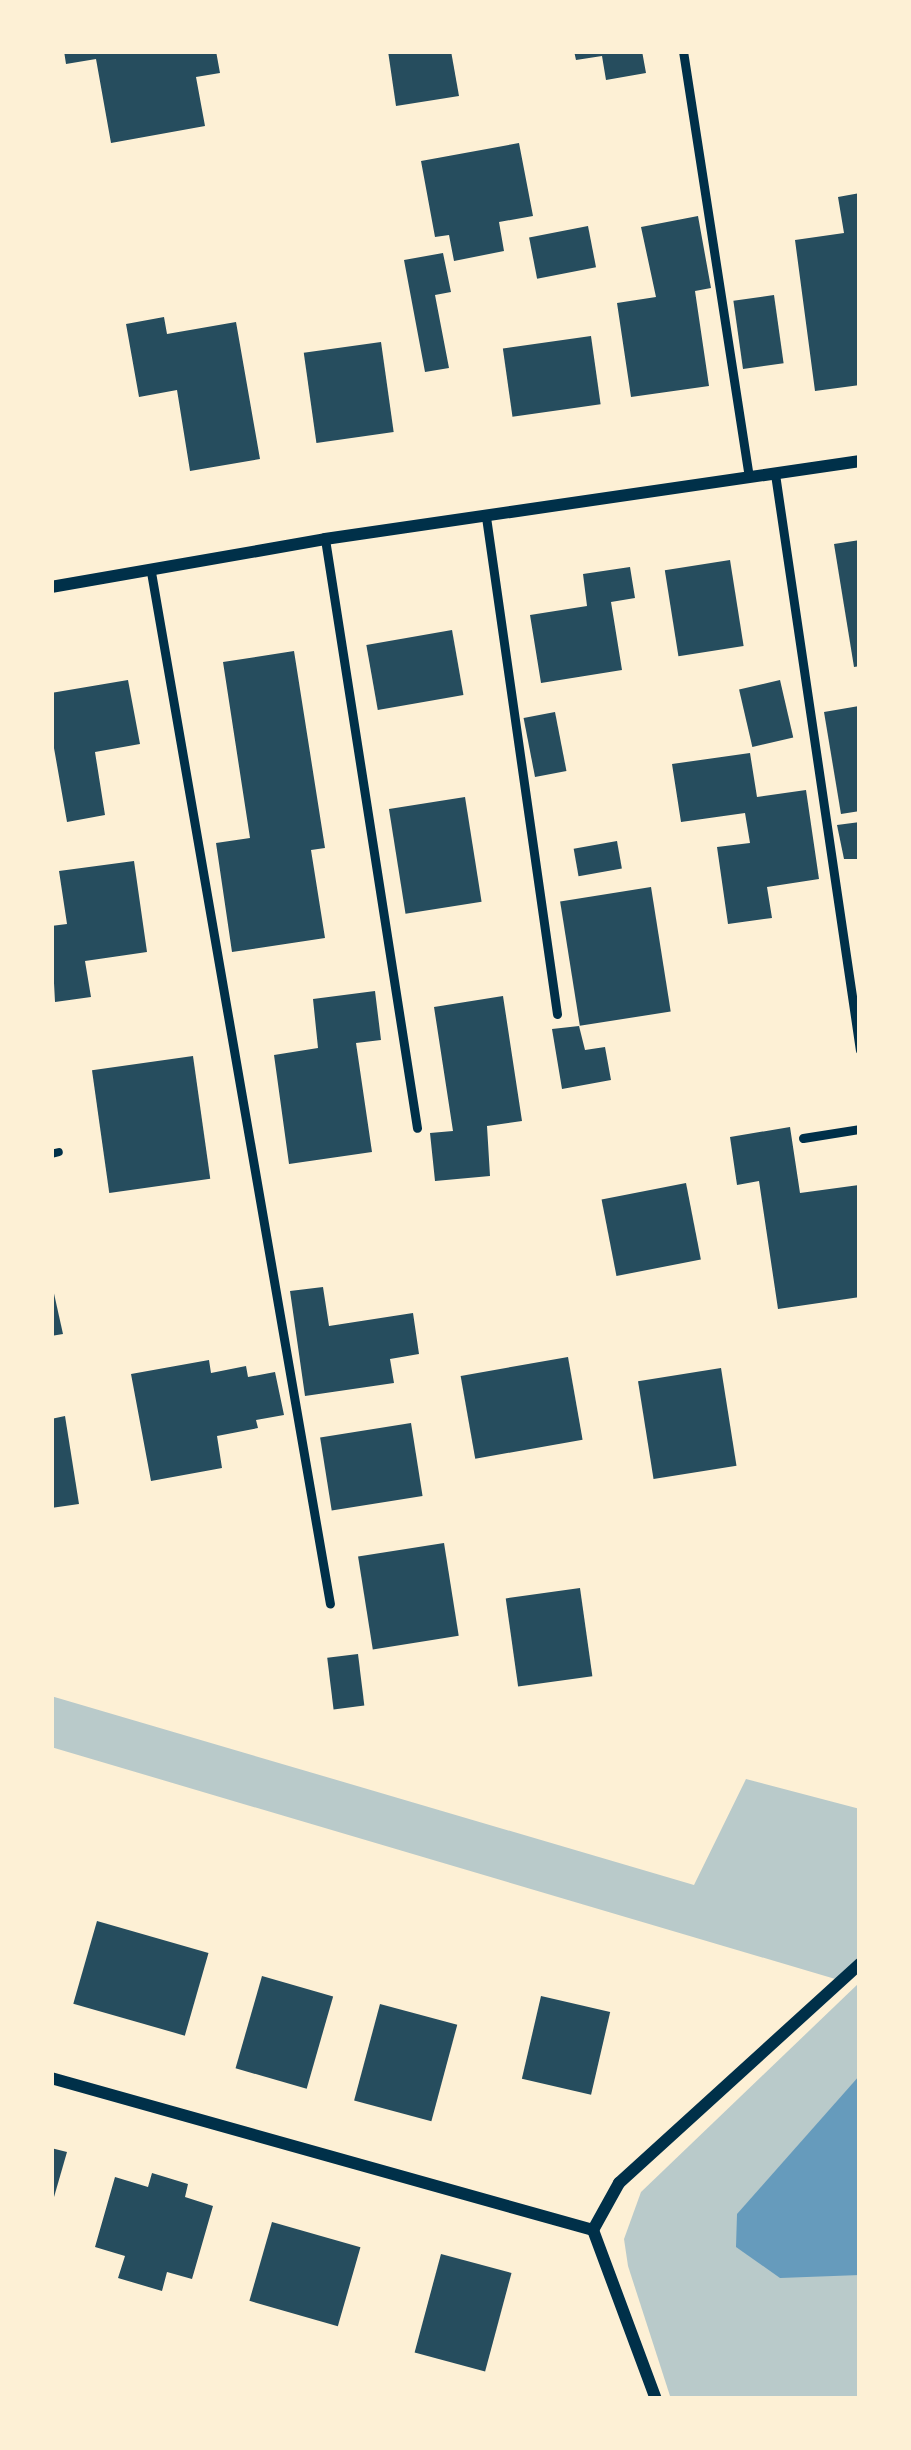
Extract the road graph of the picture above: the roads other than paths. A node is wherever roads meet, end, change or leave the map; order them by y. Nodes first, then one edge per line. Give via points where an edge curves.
1 (683, 51) edge
2 (860, 461) edge
3 (775, 474) junction
4 (749, 476) junction
5 (486, 517) junction
6 (325, 538) junction
7 (151, 572) junction
8 (51, 587) edge
9 (557, 1014) dead end
10 (860, 1050) edge
11 (417, 1128) dead end
12 (860, 1129) edge
13 (802, 1138) dead end
14 (330, 1604) dead end
15 (860, 1964) edge
16 (51, 2078) edge
17 (593, 2230) junction
18 (656, 2399) edge

1 - 4 lane
2 - 3 street
3 - 4 street
3 - 10 lane
4 - 5 street
5 - 6 street
5 - 9 lane
6 - 7 street
6 - 11 lane
7 - 8 street
7 - 14 lane
12 - 13 lane
15 - 17 street via 619,2183
16 - 17 street
17 - 18 street

